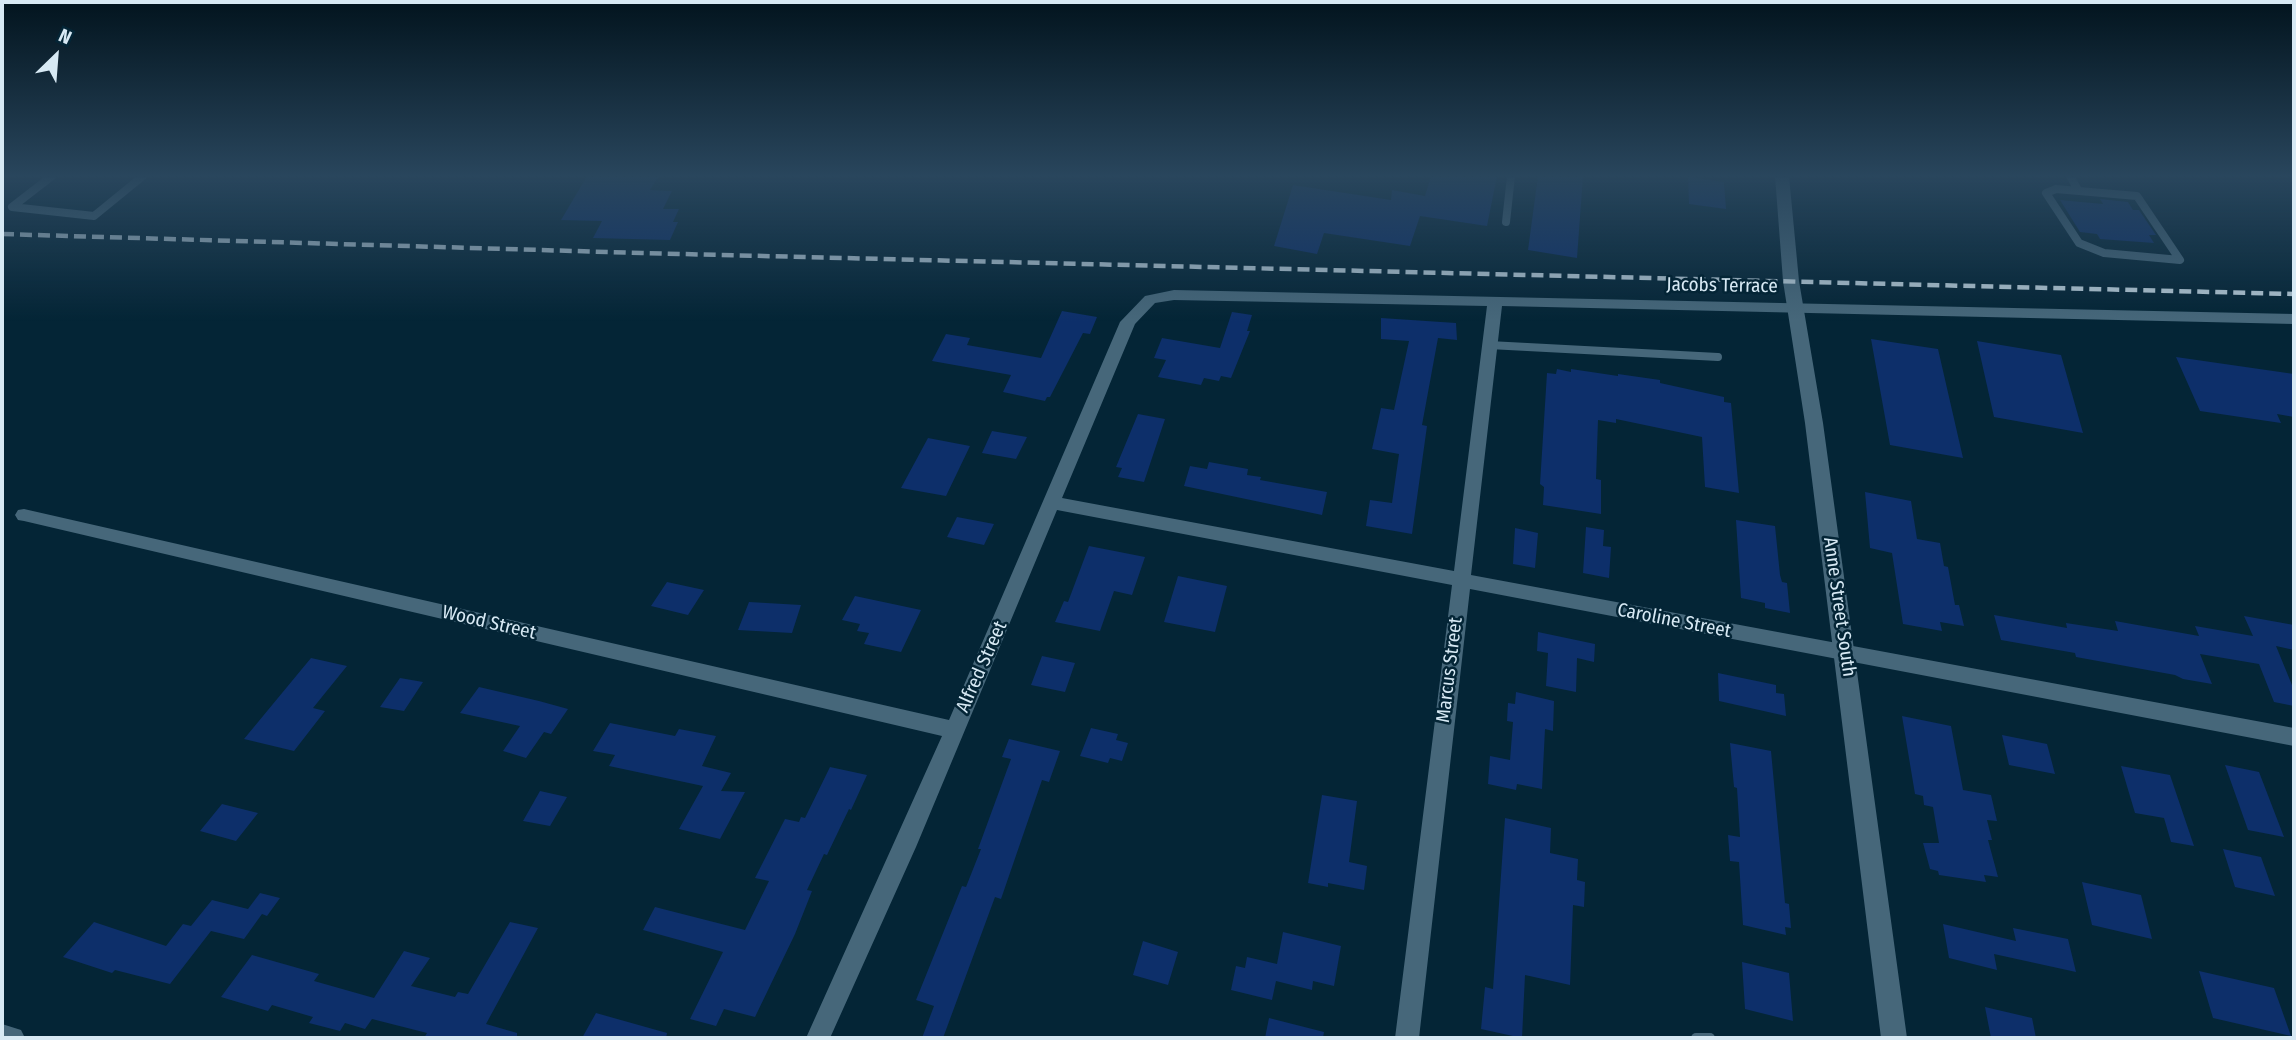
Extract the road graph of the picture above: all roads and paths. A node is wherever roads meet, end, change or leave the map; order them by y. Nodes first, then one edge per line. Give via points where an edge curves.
1 (1787, 225) edge
2 (2067, 225) edge
3 (2156, 225) edge
4 (1150, 299) joint
5 (1495, 301) junction
6 (1795, 307) junction
7 (2294, 319) edge
8 (1489, 345) junction
9 (1718, 358) dead end
10 (1053, 503) junction
11 (24, 515) dead end
12 (1461, 581) junction
13 (1845, 653) junction
14 (954, 730) junction
15 (2294, 737) edge
16 (2, 1036) edge
17 (13, 1038) edge
18 (818, 1038) edge
19 (1407, 1038) edge
20 (1696, 1038) edge
21 (1710, 1038) edge
22 (1894, 1038) edge

1 - 6 street, Anne Street South
2 - 3 lane via 2079,243 2104,253 2180,260
4 - 5 street, Jacobs Terrace via 1208,295
4 - 10 street, Alfred Street via 1128,323
5 - 6 street, Jacobs Terrace
5 - 8 street, Marcus Street
6 - 7 street, Jacobs Terrace
6 - 13 street, Anne Street South
8 - 9 lane
8 - 12 street, Marcus Street
10 - 12 street, Caroline Street
10 - 14 street, Alfred Street
11 - 14 street, Wood Street
12 - 13 street, Caroline Street
12 - 19 street, Marcus Street
13 - 15 street, Caroline Street
13 - 22 street, Anne Street South
14 - 18 street, Alfred Street
16 - 17 street
20 - 21 lane

